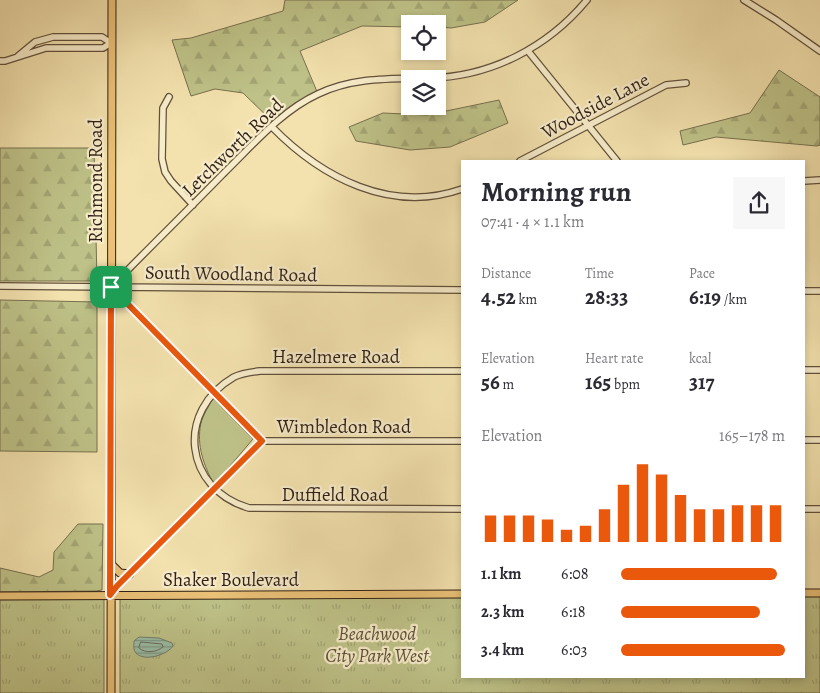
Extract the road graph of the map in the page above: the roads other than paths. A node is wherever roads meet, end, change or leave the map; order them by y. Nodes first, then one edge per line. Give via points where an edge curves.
1 (112, 0) edge
2 (587, 0) edge
3 (744, 0) edge
4 (111, 44) junction
5 (528, 50) junction
6 (820, 52) edge
7 (18, 56) junction
8 (0, 61) edge
9 (686, 83) dead end
10 (169, 97) dead end
11 (588, 126) junction
12 (272, 127) junction
13 (522, 160) edge
14 (616, 160) edge
15 (820, 180) edge
16 (805, 181) edge
17 (461, 189) edge
18 (193, 204) junction
19 (0, 286) edge
20 (111, 287) junction
21 (461, 290) edge
22 (805, 291) edge
23 (820, 291) edge
24 (805, 370) edge
25 (820, 370) edge
26 (461, 371) edge
27 (214, 392) junction
28 (805, 440) edge
29 (820, 440) edge
30 (262, 441) junction
31 (461, 441) edge
32 (214, 489) junction
33 (461, 509) edge
34 (805, 509) edge
35 (820, 509) edge
36 (110, 564) junction
37 (130, 574) junction
38 (805, 593) edge
39 (820, 593) edge
40 (461, 594) edge
41 (110, 595) junction
42 (0, 596) edge
43 (110, 693) edge

1 - 4 main road, Richmond Road
2 - 5 street, Letchworth Road via 550,36
3 - 6 street
4 - 7 street via 103,48 46,48
4 - 7 street via 102,37 53,37 35,42
4 - 20 main road, Richmond Road
5 - 11 street
5 - 12 street, Letchworth Road via 462,75 376,79 336,86 304,102
7 - 8 street
9 - 11 street, Woodside Lane via 666,85
10 - 18 street via 163,108 162,159 171,181
11 - 13 street, Woodside Lane
11 - 14 street
12 - 17 street via 294,149 324,171 372,192 425,196
12 - 18 street, Letchworth Road
15 - 16 street
18 - 20 street, Letchworth Road
19 - 20 street, South Woodland Road
20 - 21 street, South Woodland Road
20 - 27 street
20 - 36 main road, Richmond Road
22 - 23 street
24 - 25 street
26 - 27 street, Hazelmere Road via 260,371 235,377
27 - 30 street
27 - 32 street, Hazelmere Road via 200,411 195,428 199,464
28 - 29 street
30 - 31 street, Wimbledon Road
30 - 32 street, Wimbledon Road
32 - 33 street, Duffield Road via 229,501 249,508
32 - 37 street, Wimbledon Road
34 - 35 street
36 - 37 main road via 120,574
36 - 41 main road, Richmond Road
37 - 41 street, Wimbledon Road
38 - 39 main road
40 - 41 main road, Shaker Boulevard
41 - 42 main road, Shaker Boulevard
41 - 43 main road, Richmond Road

